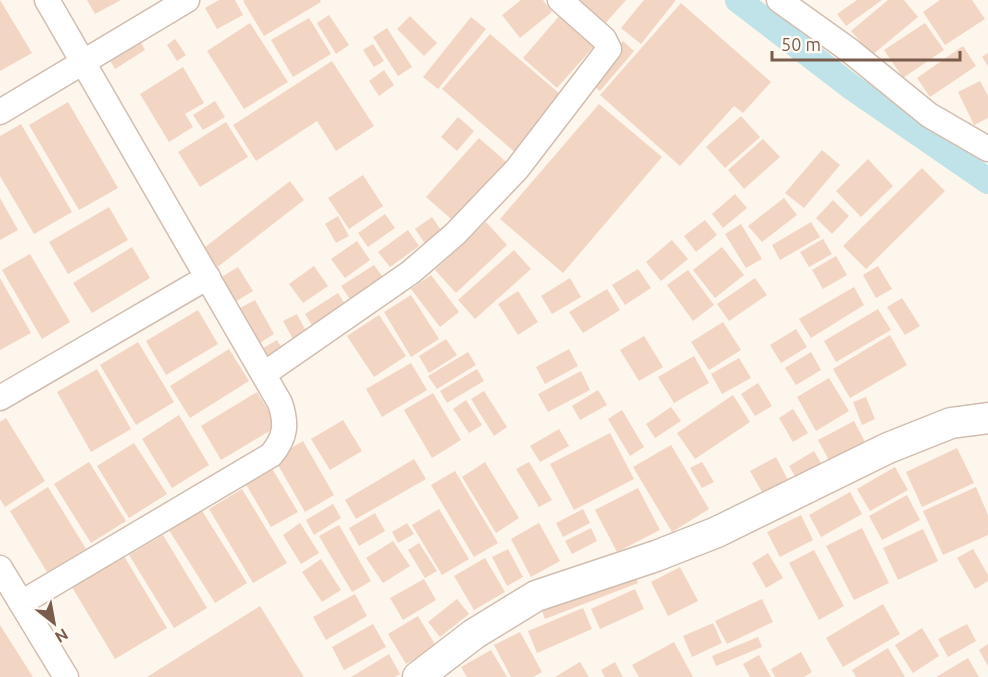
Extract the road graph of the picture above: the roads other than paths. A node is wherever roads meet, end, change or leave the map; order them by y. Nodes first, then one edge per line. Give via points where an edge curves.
1 (47, 0) edge
2 (188, 0) edge
3 (560, 0) edge
4 (779, 0) edge
5 (84, 63) junction
6 (0, 112) edge
7 (988, 149) edge
8 (208, 277) junction
9 (264, 375) junction
10 (0, 398) edge
11 (984, 427) edge
12 (0, 568) edge
13 (21, 603) junction
14 (66, 677) edge
15 (418, 677) edge

1 - 5 street
2 - 5 street
3 - 9 street via 604,39 609,49 517,169 455,234 411,272
4 - 7 street via 929,115
5 - 6 street
5 - 8 street
8 - 9 street
8 - 10 street
9 - 13 street via 286,421 284,434 271,455
11 - 15 street via 951,423 888,448 772,506 666,552 536,596 483,628
12 - 13 street
13 - 14 street

